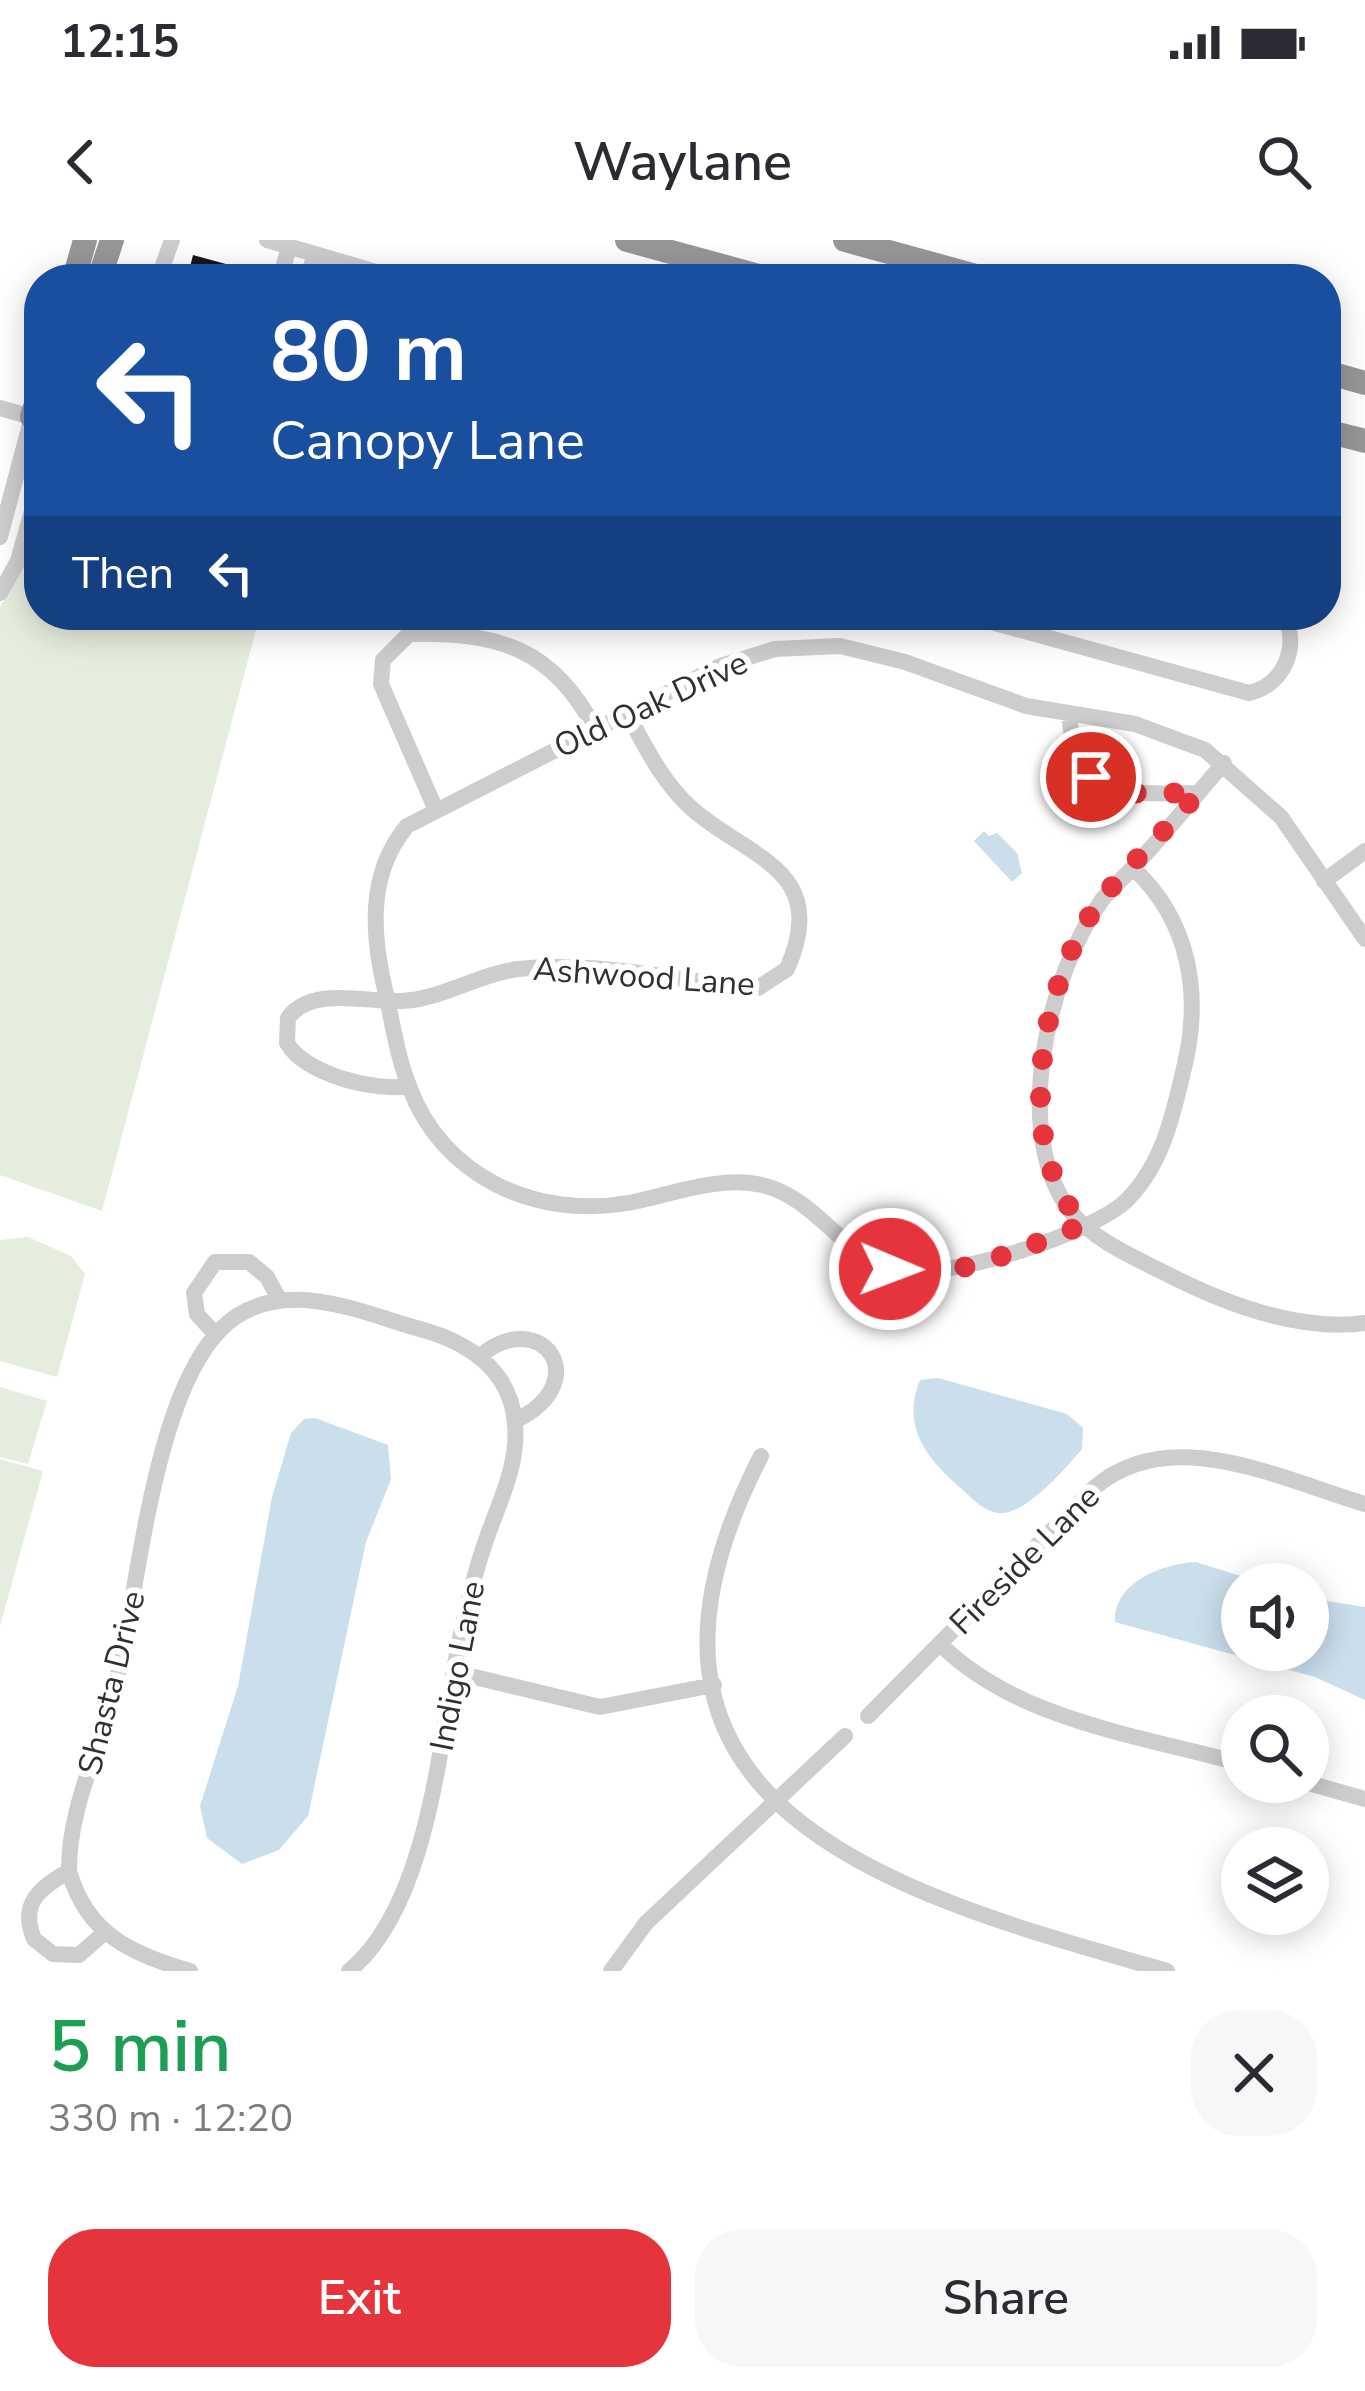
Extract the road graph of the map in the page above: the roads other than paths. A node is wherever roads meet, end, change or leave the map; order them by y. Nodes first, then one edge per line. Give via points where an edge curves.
1 (267, 240) edge
2 (627, 240) edge
3 (844, 240) edge
4 (290, 247) junction
5 (314, 254) junction
6 (285, 264) edge
7 (312, 264) edge
8 (352, 264) edge
9 (715, 264) edge
10 (932, 264) edge
11 (24, 455) edge
12 (0, 537) edge
13 (24, 540) edge
14 (0, 592) edge
15 (1020, 630) edge
16 (1287, 630) edge
17 (1069, 714) junction
18 (628, 715) junction
19 (596, 731) junction
20 (1224, 763) junction
21 (1198, 793) junction
22 (435, 808) junction
23 (1365, 851) edge
24 (1133, 868) junction
25 (1324, 881) junction
26 (1365, 939) edge
27 (387, 1000) junction
28 (409, 1086) junction
29 (1084, 1225) junction
30 (280, 1301) junction
31 (1365, 1323) edge
32 (215, 1334) junction
33 (480, 1355) junction
34 (515, 1421) junction
35 (761, 1456) dead end
36 (1365, 1504) edge
37 (941, 1645) junction
38 (454, 1672) junction
39 (714, 1685) junction
40 (868, 1716) dead end
41 (845, 1736) dead end
42 (1221, 1758) edge
43 (1329, 1789) edge
44 (1365, 1799) edge
45 (771, 1801) junction
46 (69, 1871) junction
47 (104, 1933) junction
48 (190, 1971) edge
49 (350, 1971) edge
50 (611, 1971) edge
51 (1167, 1971) edge

1 - 4 street
2 - 9 highway
3 - 10 highway
4 - 5 street
4 - 6 street
5 - 7 street
5 - 8 street
11 - 12 street
13 - 14 street
15 - 16 street via 1249,693 1280,675 1290,649
17 - 18 street, Old Oak Drive via 871,651 808,645 718,667
17 - 20 street, Old Oak Drive via 1136,724
17 - 21 street via 1072,750 1091,777 1120,793
18 - 19 street, Old Oak Drive
18 - 27 street, Ashwood Lane via 682,799 789,881 796,938 778,979 758,988 543,967
19 - 22 street, Old Oak Drive
19 - 22 street via 576,692 542,660 492,642 409,634 383,660 381,684
20 - 21 street
20 - 25 street, Old Oak Drive via 1281,817
21 - 24 street
22 - 27 street, Old Oak Drive via 407,826 380,868 375,889
23 - 25 street
24 - 29 street via 1104,897 1070,957 1044,1065 1044,1157
24 - 29 street, Old Oak Drive via 1176,927 1191,976 1193,1022 1155,1161 1126,1202
25 - 26 street, Old Oak Drive
27 - 28 street, Old Oak Drive
27 - 28 street, Ashwood Lane via 300,1006 288,1018 287,1042 300,1059 376,1088
28 - 29 street, Old Oak Drive via 431,1131 469,1168 557,1207 592,1209 730,1182 766,1185 810,1208 869,1259 909,1274 954,1269
29 - 31 street via 1169,1275 1244,1306
30 - 32 street via 249,1310
30 - 32 street via 250,1262 214,1262 194,1293 197,1314
30 - 33 street via 320,1301 383,1318
32 - 46 street, Shasta Drive via 190,1376 154,1484 132,1618 72,1832
33 - 34 street via 501,1381
33 - 34 street via 517,1337 550,1353 554,1392
34 - 38 street, Indigo Lane via 511,1469 470,1592
35 - 39 street via 718,1571
36 - 37 street, Fireside Lane via 1160,1455 1112,1472
37 - 40 street, Fireside Lane
37 - 42 street via 983,1682 1023,1701
38 - 39 street via 600,1707
38 - 49 street, Indigo Lane via 432,1796 400,1898 378,1943
39 - 45 street via 736,1751
41 - 45 street
43 - 44 street
45 - 50 street via 646,1923
45 - 51 street via 839,1850 937,1899
46 - 47 street via 79,1903
46 - 47 street via 32,1900 34,1939 71,1957
47 - 48 street

